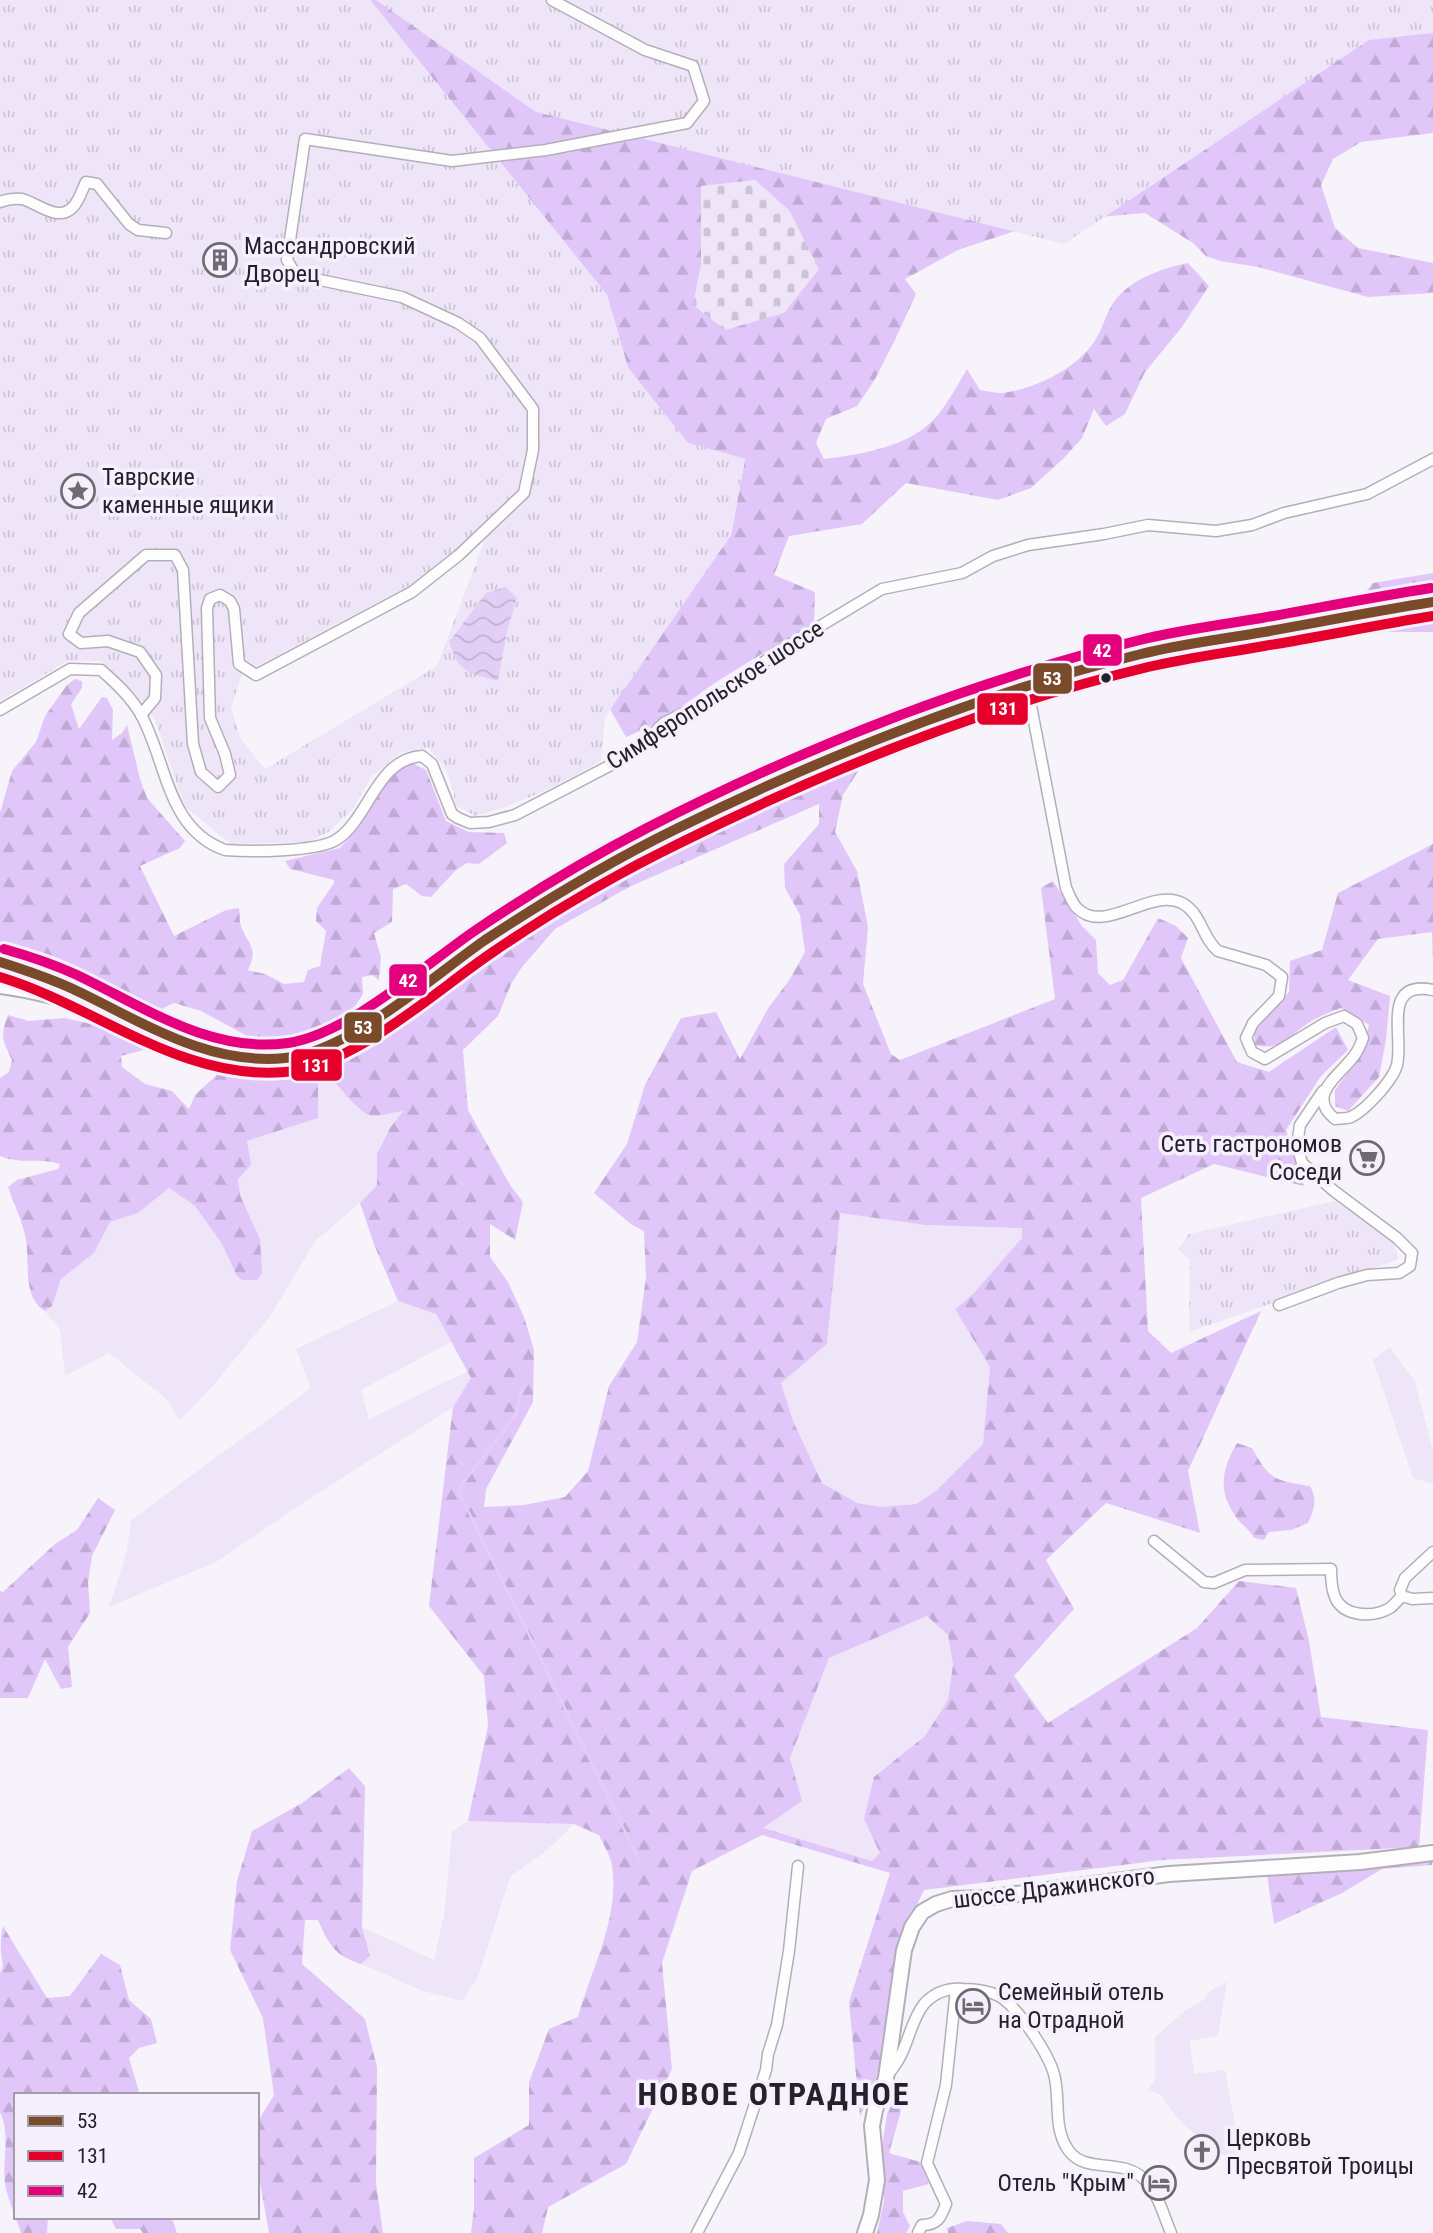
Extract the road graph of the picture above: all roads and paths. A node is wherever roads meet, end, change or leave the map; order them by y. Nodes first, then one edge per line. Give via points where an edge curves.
1 (552, 0) edge
2 (0, 202) edge
3 (166, 233) dead end
4 (1433, 460) edge
5 (1433, 594) edge
6 (1433, 602) edge
7 (1061, 666) junction
8 (1031, 684) junction
9 (1001, 688) junction
10 (0, 710) edge
11 (141, 715) junction
12 (0, 955) edge
13 (0, 962) edge
14 (0, 986) edge
15 (1433, 990) edge
16 (151, 1029) junction
17 (1326, 1087) junction
18 (1279, 1305) dead end
19 (1154, 1541) dead end
20 (1433, 1552) edge
21 (1402, 1596) junction
22 (1433, 1598) edge
23 (1433, 1853) edge
24 (799, 1866) dead end
25 (956, 1989) junction
26 (886, 2078) junction
27 (697, 2233) edge
28 (864, 2233) edge
29 (918, 2233) edge
30 (1171, 2233) edge

1 - 11 street via 645,50 693,66 704,100 687,123 545,150 452,161 305,139 287,260 296,275 402,297 480,338 533,409 533,450 524,494 412,592 256,675 239,664 230,601 220,595 210,599 210,718 230,775 218,787 201,772 193,744 183,570 175,555 146,555 79,613 69,634 81,643 108,640 140,652 156,676 155,698
2 - 3 street via 22,199 52,212 66,212 75,206 86,182 97,184 129,224 138,230
4 - 11 street, Симферопольское шоссе via 1367,494 1284,513 1252,526 1216,531 1147,525 1028,545 993,556 962,573 882,589 776,652 728,690 664,723 632,754 515,815 489,822 470,823 452,814 432,764 422,756 411,757 384,777 347,832 333,842 312,848 225,850 213,846 187,823
5 - 7 highway via 1143,644
6 - 8 highway via 1145,653
7 - 8 highway via 1058,672
7 - 9 highway
8 - 9 highway
8 - 17 street via 1066,888 1077,908 1098,918 1164,899 1181,902 1195,914 1218,951 1266,965 1282,978 1279,996 1253,1023 1246,1038 1252,1052 1265,1059 1325,1023 1344,1016 1357,1024 1363,1038 1356,1054
9 - 12 highway via 920,713 810,758 633,841 557,884 318,1042 267,1049 208,1041 68,974
9 - 16 highway via 772,784 650,842 497,933 359,1030 320,1049 284,1058 228,1056
10 - 11 street, Симферопольское шоссе via 70,669 101,670
13 - 16 highway via 65,983
14 - 16 main road via 77,1002
15 - 17 street via 1420,987 1407,992 1398,1004 1397,1064 1370,1102 1350,1117 1335,1119 1323,1100
17 - 18 street via 1300,1125 1297,1145 1302,1163 1397,1238 1412,1253 1410,1266 1399,1273 1338,1283
19 - 21 street via 1204,1582 1214,1583 1245,1570 1321,1568 1331,1569 1335,1599 1353,1614 1389,1609
20 - 21 street via 1405,1578
21 - 22 street
23 - 26 main road, шоссе Дражинского via 1169,1874 936,1904 922,1912 904,1950
24 - 27 street via 778,2025 766,2070 739,2153
25 - 26 street via 925,2003
25 - 29 street via 946,2085 927,2163 946,2204 940,2218 922,2225
25 - 30 street via 1001,1997 1022,2020 1054,2074 1059,2130 1070,2153 1093,2164 1133,2170 1145,2179
26 - 28 main road, шоссе Дражинского via 872,2126 877,2180

